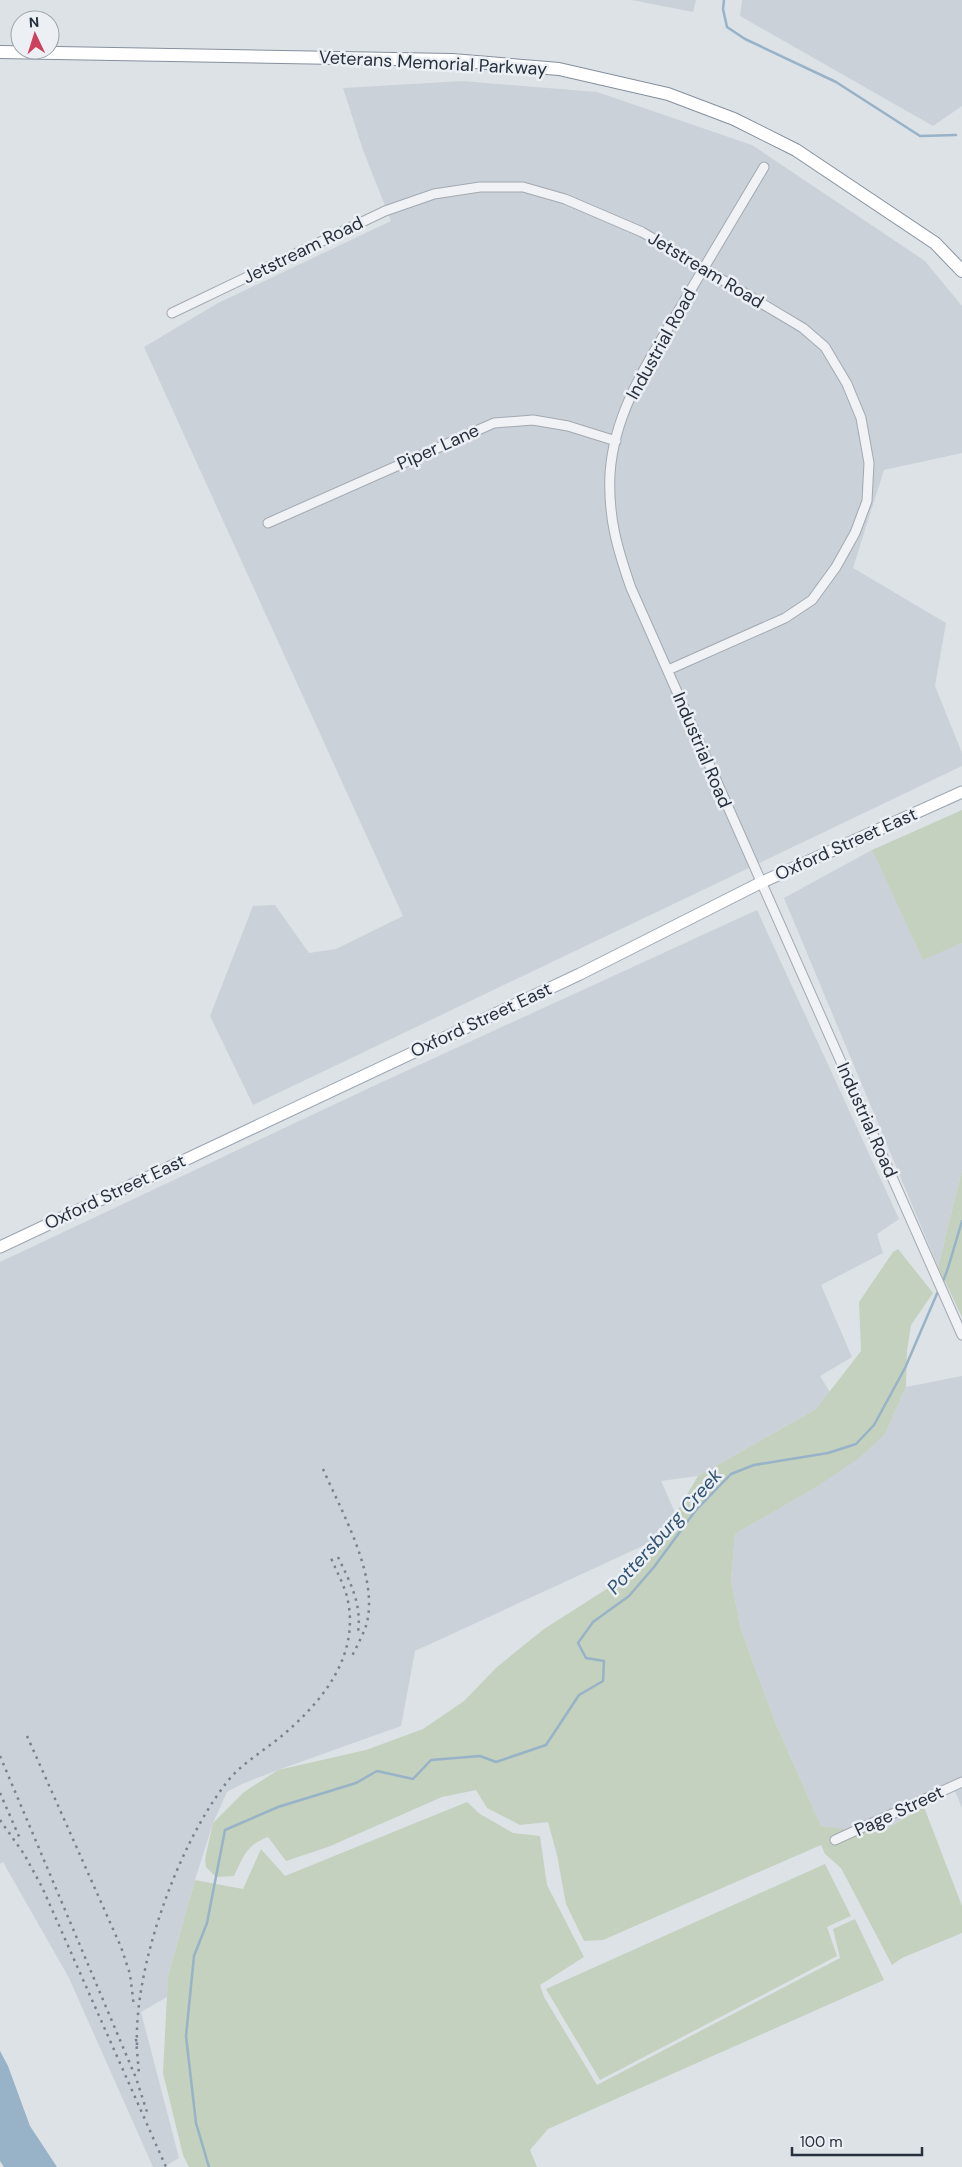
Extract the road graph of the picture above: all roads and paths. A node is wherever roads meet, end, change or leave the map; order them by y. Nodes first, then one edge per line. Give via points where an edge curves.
1 (0, 52) edge
2 (764, 167) dead end
3 (703, 269) junction
4 (962, 271) edge
5 (172, 313) dead end
6 (616, 441) junction
7 (268, 523) dead end
8 (668, 670) junction
9 (962, 792) edge
10 (760, 883) junction
11 (0, 1246) edge
12 (962, 1335) edge
13 (962, 1782) edge
14 (835, 1840) dead end

1 - 4 highway, Veterans Memorial Parkway via 452,60 558,69 668,94 734,119 796,150 935,243
2 - 3 street, Industrial Road
3 - 5 street, Jetstream Road via 642,232 565,199 523,187 480,187 434,194 385,211
3 - 6 street, Industrial Road via 638,380 619,423
3 - 8 street, Jetstream Road via 804,328 825,347 847,384 861,418 869,463 867,501 855,533 812,600 785,618
6 - 7 street, Piper Lane via 568,426 532,420 494,422
6 - 8 street, Industrial Road via 610,472 615,542 631,588
8 - 10 street, Industrial Road
9 - 10 main road, Oxford Street East
10 - 11 main road, Oxford Street East via 580,974
10 - 12 street, Industrial Road
13 - 14 street, Page Street

